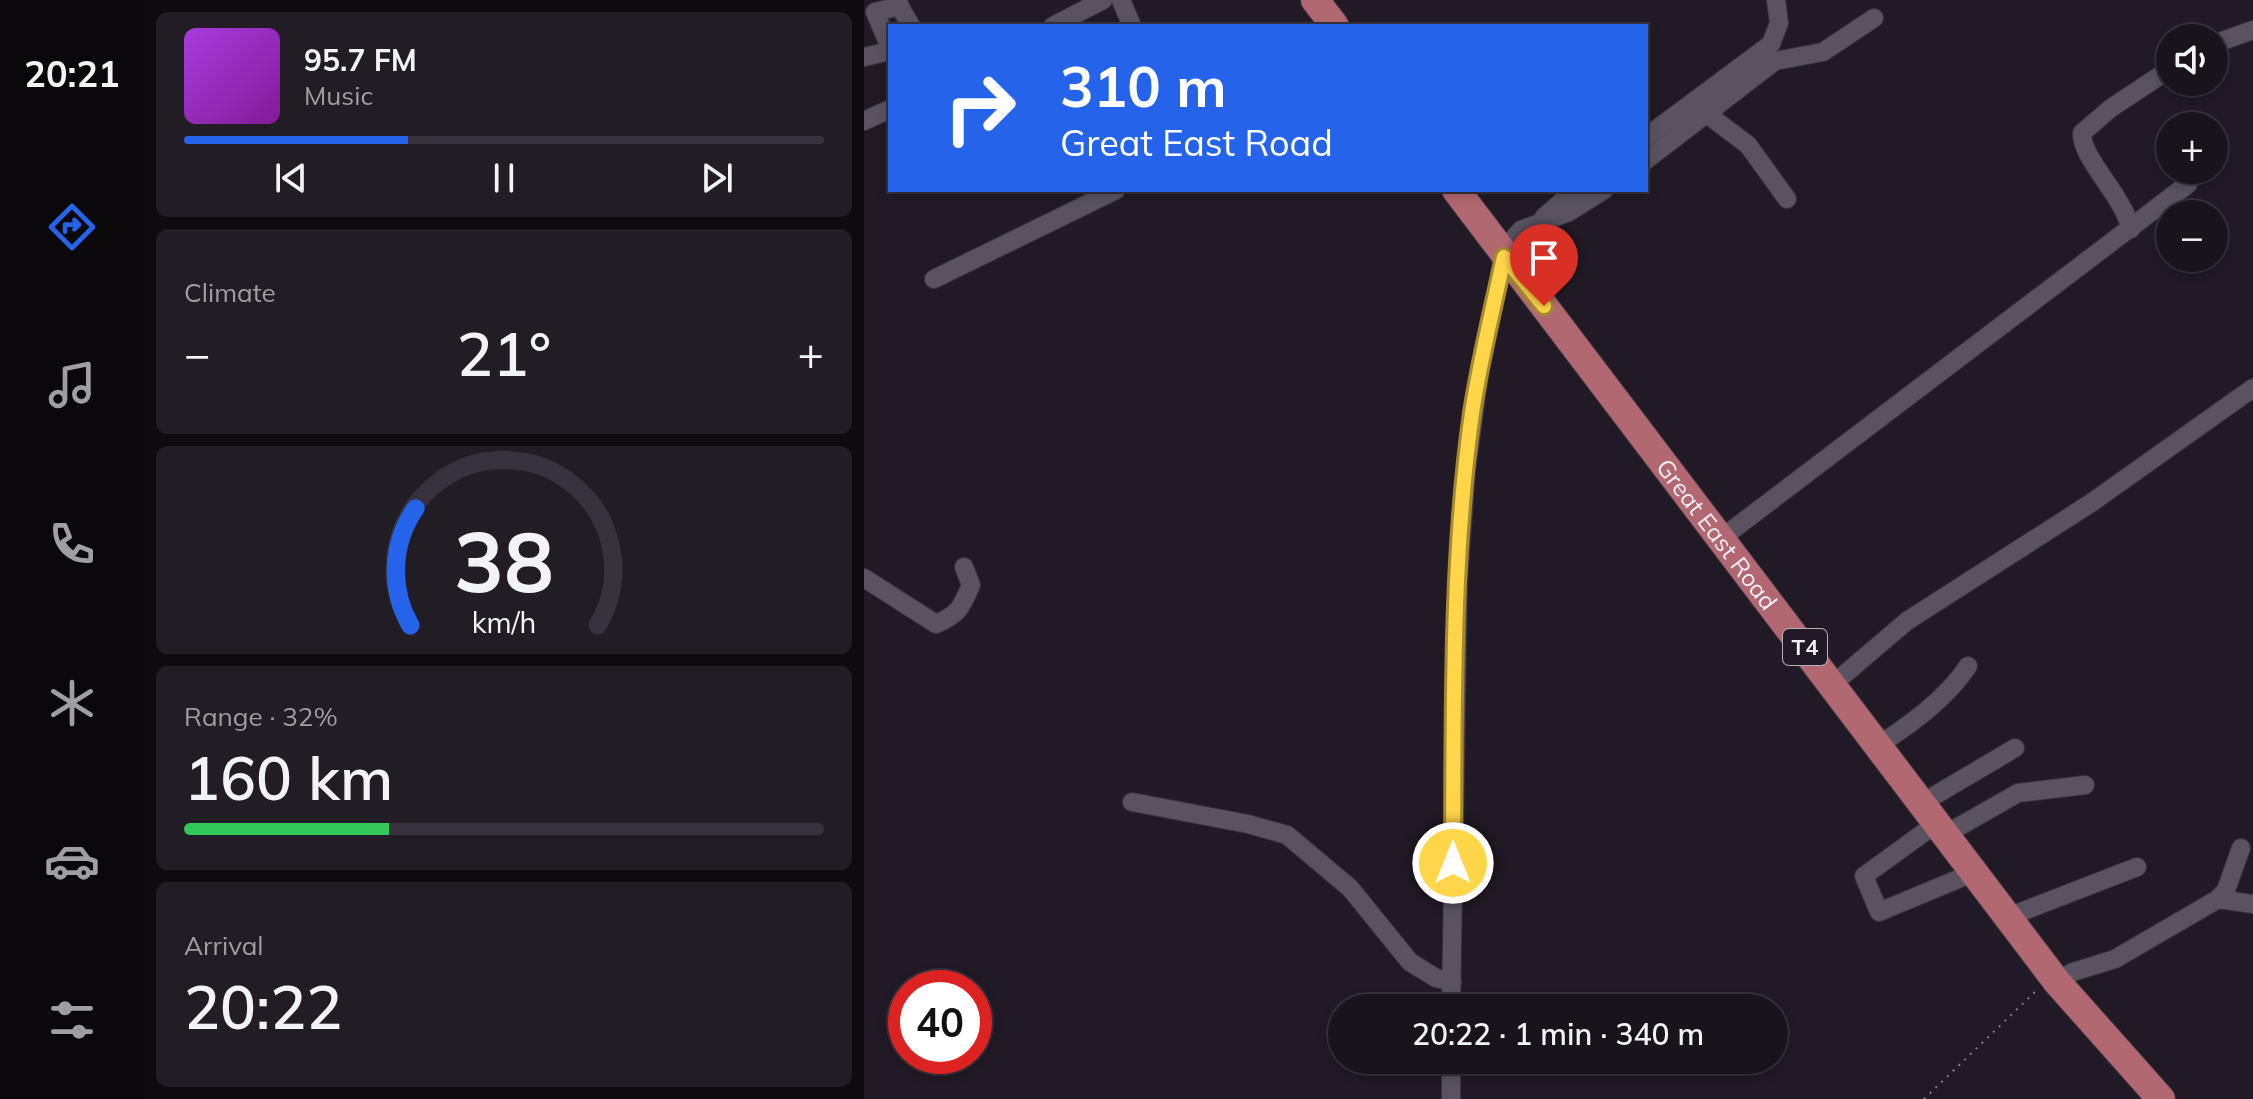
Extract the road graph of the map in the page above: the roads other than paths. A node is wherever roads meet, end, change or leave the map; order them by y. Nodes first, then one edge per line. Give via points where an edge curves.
1 (1103, 0) edge
2 (1121, 0) edge
3 (1315, 0) edge
4 (1776, 0) edge
5 (898, 3) edge
6 (1072, 7) edge
7 (1874, 18) dead end
8 (910, 24) edge
9 (1055, 24) edge
10 (1131, 24) edge
11 (1333, 24) edge
12 (2253, 30) edge
13 (2228, 39) edge
14 (888, 44) edge
15 (888, 50) edge
16 (864, 57) edge
17 (2156, 78) edge
18 (888, 110) edge
19 (1707, 114) junction
20 (864, 121) edge
21 (1648, 136) edge
22 (1648, 158) edge
23 (2188, 184) dead end
24 (1112, 192) edge
25 (1457, 192) edge
26 (1573, 192) edge
27 (1601, 192) edge
28 (1787, 199) dead end
29 (1539, 222) junction
30 (2131, 229) junction
31 (1504, 257) junction
32 (934, 279) dead end
33 (2253, 388) edge
34 (1723, 537) junction
35 (964, 567) dead end
36 (864, 578) edge
37 (1968, 666) dead end
38 (1833, 684) junction
39 (1879, 745) junction
40 (2015, 748) dead end
41 (2085, 785) dead end
42 (1132, 802) dead end
43 (1935, 820) junction
44 (2241, 848) dead end
45 (2137, 867) dead end
46 (1975, 872) junction
47 (2218, 899) junction
48 (2253, 904) edge
49 (2008, 917) junction
50 (2055, 978) junction
51 (1452, 982) junction
52 (1452, 994) edge
53 (1451, 1074) edge
54 (1451, 1099) edge
55 (2161, 1099) edge

1 - 6 street
2 - 10 street
3 - 11 highway
4 - 21 street via 1779,23 1771,44
5 - 8 street
5 - 14 street via 875,12
6 - 9 street
7 - 19 street via 1823,52 1775,61
12 - 13 street
15 - 16 street
17 - 30 street via 2082,133 2083,148 2114,188
18 - 20 street
19 - 22 street
19 - 28 street via 1748,145
23 - 30 street
24 - 32 street
25 - 31 highway, Great East Road / T4
26 - 29 street
27 - 29 street via 1569,212
29 - 31 street via 1521,230
30 - 34 street
31 - 34 highway, Great East Road / T4
31 - 51 street via 1472,414 1462,518
33 - 38 street via 2080,511 1907,621
34 - 38 highway, Great East Road / T4
35 - 36 street via 971,585 964,601 956,616 936,624
37 - 39 street via 1933,705
38 - 39 highway, Great East Road / T4
39 - 43 highway, Great East Road / T4
40 - 43 street
41 - 43 street via 2018,793
42 - 51 street via 1287,835 1350,888 1410,962
43 - 46 highway, Great East Road / T4
43 - 46 street via 1864,876 1879,912
44 - 47 street
45 - 49 street
46 - 49 highway, Great East Road / T4
47 - 48 street
47 - 50 street via 2115,959
49 - 50 highway, Great East Road / T4
50 - 55 highway, Great East Road / T4
51 - 52 street
53 - 54 street

